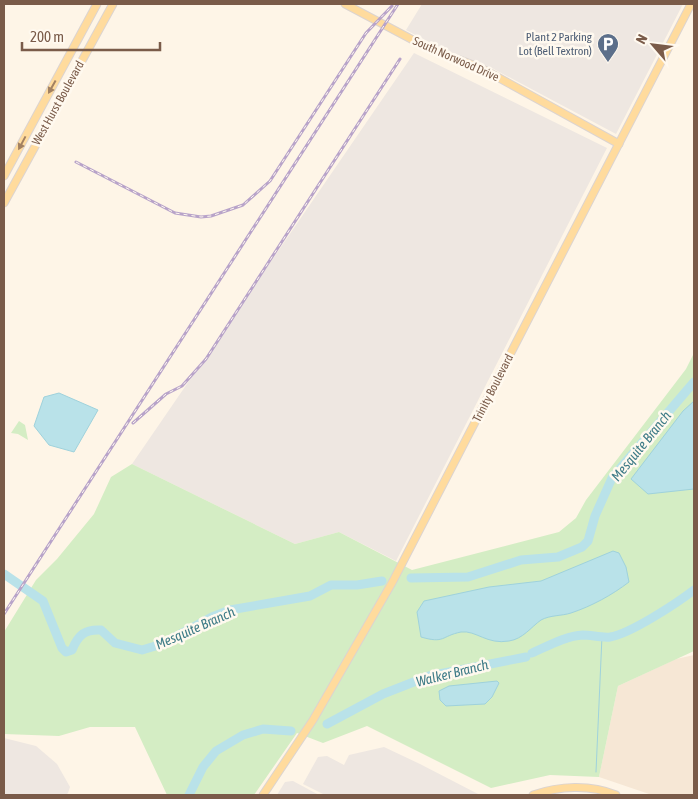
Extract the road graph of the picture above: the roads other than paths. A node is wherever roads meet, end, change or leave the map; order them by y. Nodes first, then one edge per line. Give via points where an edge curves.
1 (97, 4) edge
2 (113, 4) edge
3 (345, 4) edge
4 (691, 4) edge
5 (619, 144) junction
6 (4, 176) edge
7 (4, 202) edge
8 (283, 766) junction
9 (263, 795) edge
10 (267, 795) edge
11 (533, 795) edge
12 (616, 795) edge

1 -> 6 main road, West Hurst Boulevard
2 - 7 main road, West Hurst Boulevard
3 - 5 main road, South Norwood Drive via 448,57 481,68
4 - 5 main road, Trinity Boulevard
5 - 8 main road, Trinity Boulevard via 393,581
8 - 9 main road, Trinity Boulevard
8 - 10 main road, Trinity Boulevard
11 - 12 main road via 570,788 601,790

